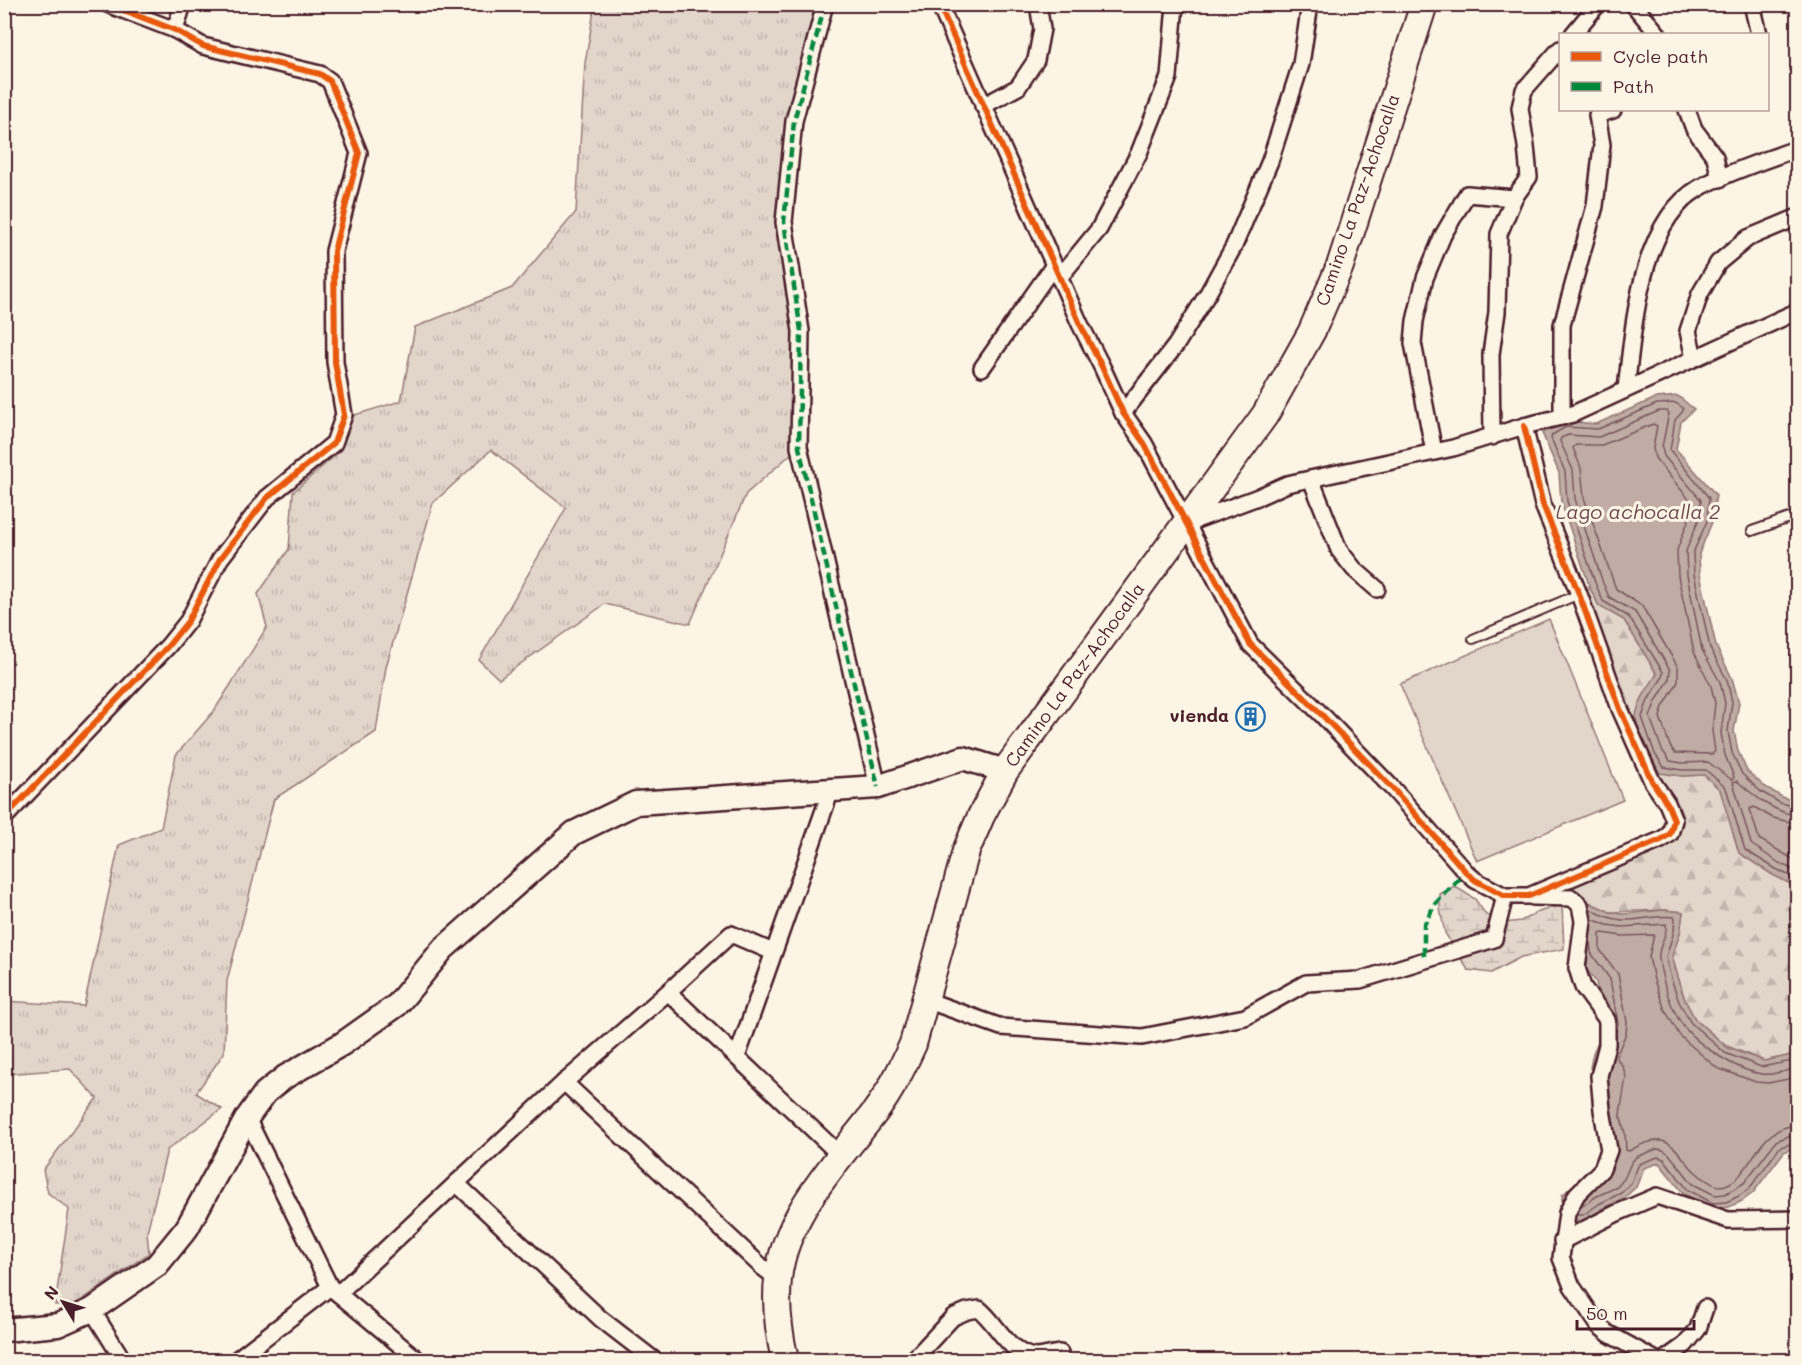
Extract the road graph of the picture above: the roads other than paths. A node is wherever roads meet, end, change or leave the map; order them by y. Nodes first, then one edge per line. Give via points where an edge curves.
1 (107, 4) edge
2 (183, 4) edge
3 (825, 4) edge
4 (939, 4) edge
5 (1038, 4) edge
6 (1175, 4) edge
7 (1310, 4) edge
8 (1424, 4) edge
9 (1598, 4) edge
10 (1633, 4) edge
11 (1752, 4) edge
12 (175, 30) junction
13 (1574, 33) edge
14 (1657, 33) edge
15 (1759, 33) edge
16 (1559, 50) edge
17 (983, 106) junction
18 (1610, 111) edge
19 (1687, 111) edge
20 (1797, 148) edge
21 (1720, 179) junction
22 (1514, 198) junction
23 (1797, 217) edge
24 (1057, 272) junction
25 (1797, 311) edge
26 (1694, 358) junction
27 (982, 368) dead end
28 (1626, 389) junction
29 (1123, 413) junction
30 (1562, 417) junction
31 (1524, 426) junction
32 (1492, 437) junction
33 (1434, 452) junction
34 (1311, 479) junction
35 (1797, 515) edge
36 (1186, 524) junction
37 (1752, 531) dead end
38 (1377, 589) dead end
39 (1579, 594) junction
40 (1473, 639) dead end
41 (1005, 771) junction
42 (878, 787) junction
43 (831, 790) junction
44 (4, 818) edge
45 (1505, 896) junction
46 (1529, 896) junction
47 (774, 952) junction
48 (668, 992) junction
49 (926, 1000) junction
50 (736, 1057) junction
51 (564, 1082) junction
52 (247, 1118) junction
53 (840, 1155) junction
54 (456, 1183) junction
55 (1797, 1219) edge
56 (1562, 1241) junction
57 (778, 1279) junction
58 (330, 1287) junction
59 (1705, 1308) dead end
60 (92, 1310) junction
61 (4, 1329) edge
62 (1059, 1353) dead end
63 (123, 1360) edge
64 (236, 1360) edge
65 (418, 1360) edge
66 (654, 1360) edge
67 (785, 1360) edge
68 (914, 1360) edge
69 (1656, 1360) edge
70 (1664, 1360) edge

1 - 12 street
2 - 12 street
3 - 42 street via 794,121 784,222 801,331 799,447
4 - 17 street
5 - 17 street via 1042,29 1036,60 1018,87
6 - 24 street via 1169,77 1139,153 1099,229
7 - 29 street via 1301,64 1270,161 1234,246 1176,345
8 - 36 main road, Camino La Paz-Achocalla via 1340,266 1312,331 1265,415
9 - 13 street
10 - 14 street
11 - 15 street
12 - 44 street via 204,46 320,74 330,81 359,153 334,251 335,362 344,415 334,443 267,498 220,559 188,621 168,646
16 - 22 street via 1524,90 1520,108 1529,177
17 - 24 street
18 - 30 street via 1597,115 1602,145 1596,206 1562,325
19 - 21 street via 1694,129 1715,157
20 - 21 street
21 - 28 street via 1698,189 1674,210 1653,246 1638,300
22 - 32 street via 1499,234 1497,312 1491,354
22 - 33 street via 1467,194 1443,235 1425,278 1413,343
23 - 26 street via 1748,237 1718,263 1700,294 1688,331
24 - 27 street
24 - 29 street
25 - 26 street
26 - 28 street
28 - 30 street
29 - 36 street via 1144,443
30 - 31 street
31 - 32 street
31 - 39 street via 1543,505
32 - 33 street
33 - 34 street
34 - 36 street via 1287,484
34 - 38 street via 1339,550
35 - 37 lane
36 - 41 main road, Camino La Paz-Achocalla
36 - 45 street via 1250,644 1385,781 1466,872
39 - 40 lane
39 - 46 street via 1620,709 1652,782 1674,820 1670,834 1661,840
41 - 42 main road via 963,758
41 - 49 main road, Camino La Paz-Achocalla via 966,851
42 - 43 main road
43 - 47 street
43 - 52 main road via 636,803 574,833 443,950 397,1005 342,1044 285,1077 265,1093
45 - 46 street
45 - 49 street via 1494,939 1360,980 1306,983 1245,1017 1142,1036 1001,1027
46 - 56 street via 1572,898 1580,905 1583,921 1577,968 1582,987 1607,1020 1607,1045 1599,1076 1609,1150 1602,1169 1577,1194
47 - 48 street via 731,934
47 - 50 street
48 - 50 street
48 - 51 street
49 - 53 main road, Camino La Paz-Achocalla via 900,1074
50 - 53 street
51 - 54 street
51 - 57 street
52 - 58 street
52 - 60 main road via 187,1228 158,1265
53 - 57 main road, Camino La Paz-Achocalla via 807,1200 785,1247
54 - 58 street via 342,1290 338,1293
54 - 66 street via 601,1319
55 - 56 street via 1728,1220 1657,1196
56 - 69 street via 1561,1257 1572,1286 1599,1326
57 - 67 main road, Camino La Paz-Achocalla via 777,1323
58 - 64 street
58 - 65 street
59 - 70 street via 1698,1329 1685,1345
60 - 61 main road via 58,1325
60 - 63 street
62 - 68 street via 1036,1357 1025,1354 1005,1340 979,1309 953,1317

